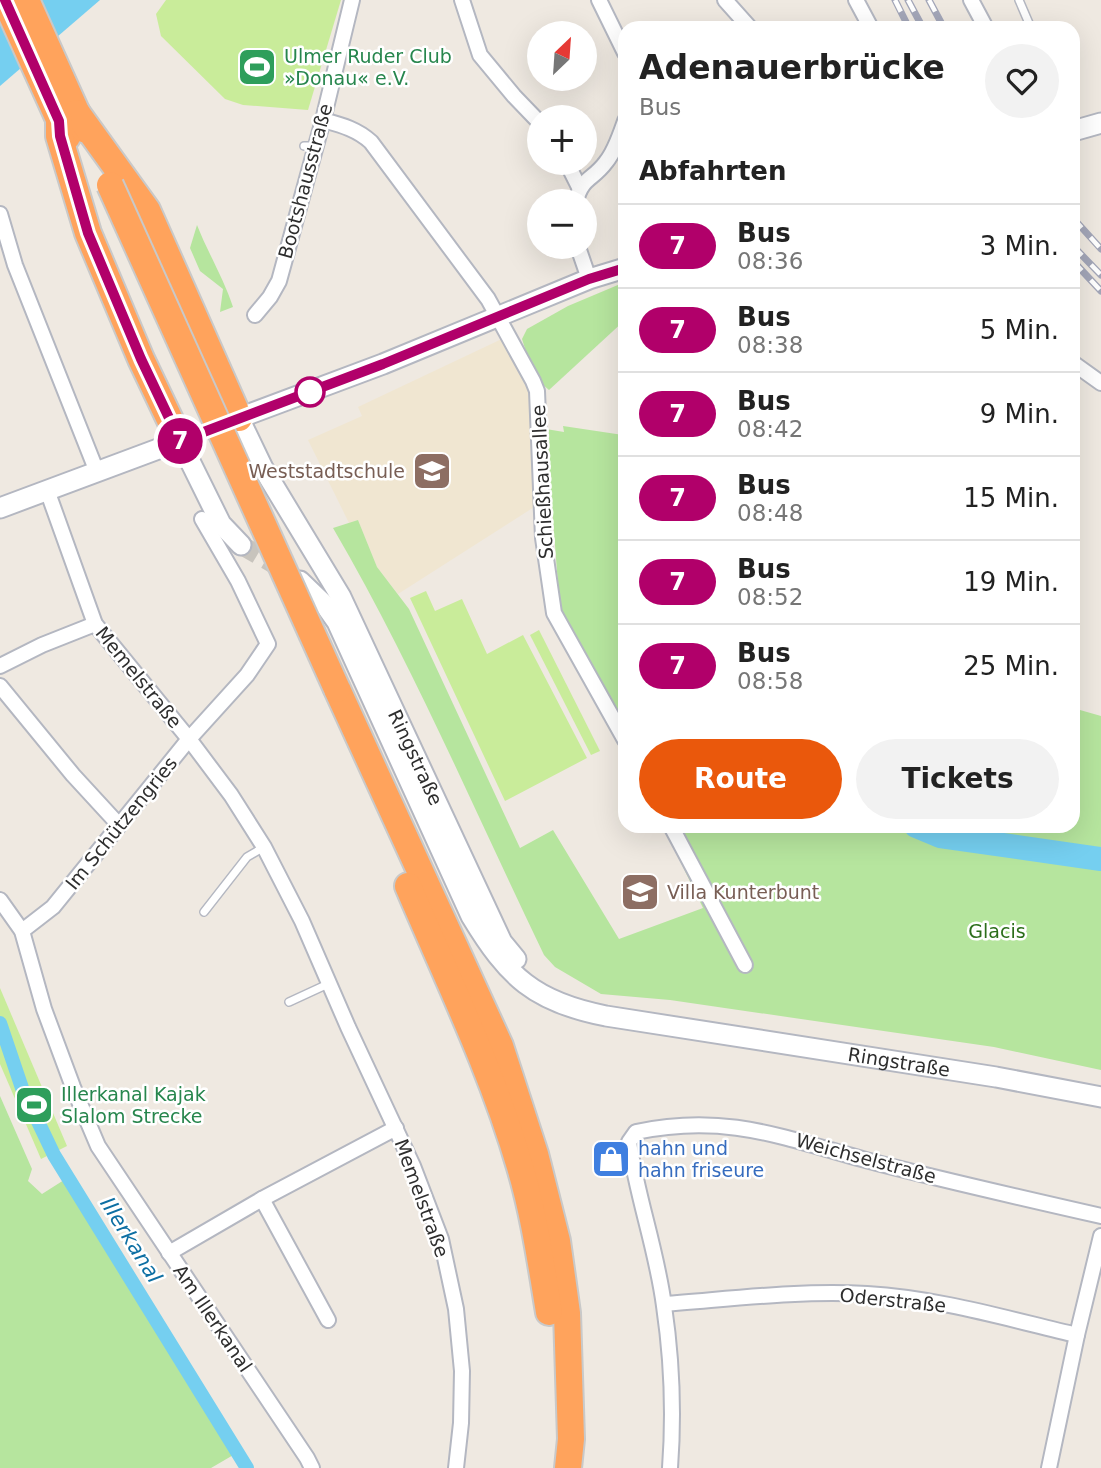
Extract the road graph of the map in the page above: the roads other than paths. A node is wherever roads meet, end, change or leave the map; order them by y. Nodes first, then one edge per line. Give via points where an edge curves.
1 (5, 0) edge
2 (26, 0) edge
3 (352, 0) edge
4 (462, 0) edge
5 (599, 0) edge
6 (725, 0) edge
7 (856, 0) edge
8 (971, 0) edge
9 (1019, 0) edge
10 (744, 21) edge
11 (867, 21) edge
12 (982, 21) edge
13 (1028, 21) edge
14 (618, 39) edge
15 (527, 110) edge
16 (68, 117) junction
17 (323, 120) junction
18 (1101, 123) edge
19 (1080, 129) edge
20 (618, 140) edge
21 (583, 189) edge
22 (0, 214) edge
23 (582, 259) edge
24 (618, 270) edge
25 (589, 279) junction
26 (255, 315) dead end
27 (499, 316) junction
28 (1080, 368) edge
29 (1101, 383) edge
30 (234, 420) junction
31 (186, 439) junction
32 (97, 472) junction
33 (47, 489) junction
34 (0, 508) edge
35 (202, 519) dead end
36 (241, 545) tunnel mouth
37 (300, 582) tunnel mouth
38 (95, 625) junction
39 (0, 666) edge
40 (0, 686) edge
41 (329, 692) junction
42 (618, 727) edge
43 (189, 739) junction
44 (119, 825) junction
45 (675, 833) edge
46 (264, 847) junction
47 (0, 900) edge
48 (204, 912) dead end
49 (22, 932) junction
50 (745, 965) dead end
51 (328, 984) junction
52 (289, 1002) dead end
53 (657, 1023) junction
54 (1101, 1097) edge
55 (396, 1128) junction
56 (262, 1199) junction
57 (1101, 1216) edge
58 (1101, 1236) edge
59 (169, 1253) junction
60 (664, 1304) junction
61 (328, 1320) dead end
62 (1077, 1335) junction
63 (312, 1468) edge
64 (456, 1468) edge
65 (550, 1468) edge
66 (568, 1468) edge
67 (670, 1468) edge
68 (1049, 1468) edge

1 - 16 highway
2 - 16 highway
3 - 17 street, Bootshausstraße
4 - 15 street via 480,55
5 - 14 street
6 - 10 street
7 - 11 street
8 - 12 street
9 - 13 lane
16 - 30 highway via 146,210
16 - 31 highway via 60,136 88,233 141,359
16 - 41 highway, bridge
17 - 26 street, Bootshausstraße via 310,146 279,281
17 - 27 street, Schießhausallee via 349,127 371,142
18 - 19 main road
20 - 21 street via 606,163
22 - 32 street via 15,265
23 - 25 street
24 - 25 main road
25 - 27 main road
27 - 30 main road
27 - 42 street, Schießhausallee via 537,391 543,538 554,613
28 - 29 street
30 - 53 main road, Ringstraße via 341,597 502,942 528,974 554,989 592,1006
31 - 32 main road
31 - 36 main road via 221,524
32 - 33 main road
33 - 34 main road
33 - 38 street, Memelstraße
35 - 43 street, Im Schützengries via 268,644
37 - 53 main road, Ringstraße via 337,622 467,906 509,971 546,998 576,1010
38 - 39 street
38 - 43 street, Memelstraße
40 - 44 street
41 - 65 highway via 368,795 484,1063 521,1167 550,1314
41 - 66 highway via 499,1046 535,1154 557,1241 567,1312
43 - 44 street, Im Schützengries
43 - 46 street, Memelstraße
44 - 49 street, Im Schützengries via 53,907
45 - 50 street
46 - 48 lane via 247,857
46 - 51 street, Memelstraße
47 - 49 street, Am Illerkanal
49 - 59 street, Am Illerkanal via 44,1009 97,1146
51 - 52 lane
51 - 55 street, Memelstraße
53 - 54 main road, Ringstraße
55 - 56 street
55 - 64 street, Memelstraße via 441,1239 456,1309 462,1371
56 - 59 street
56 - 61 street
57 - 60 street, Weichselstraße via 875,1163 760,1130 665,1126 636,1132 629,1142
58 - 62 street
59 - 63 street, Am Illerkanal
60 - 62 street, Oderstraße via 869,1294 959,1307
60 - 67 street via 671,1368
62 - 68 street

